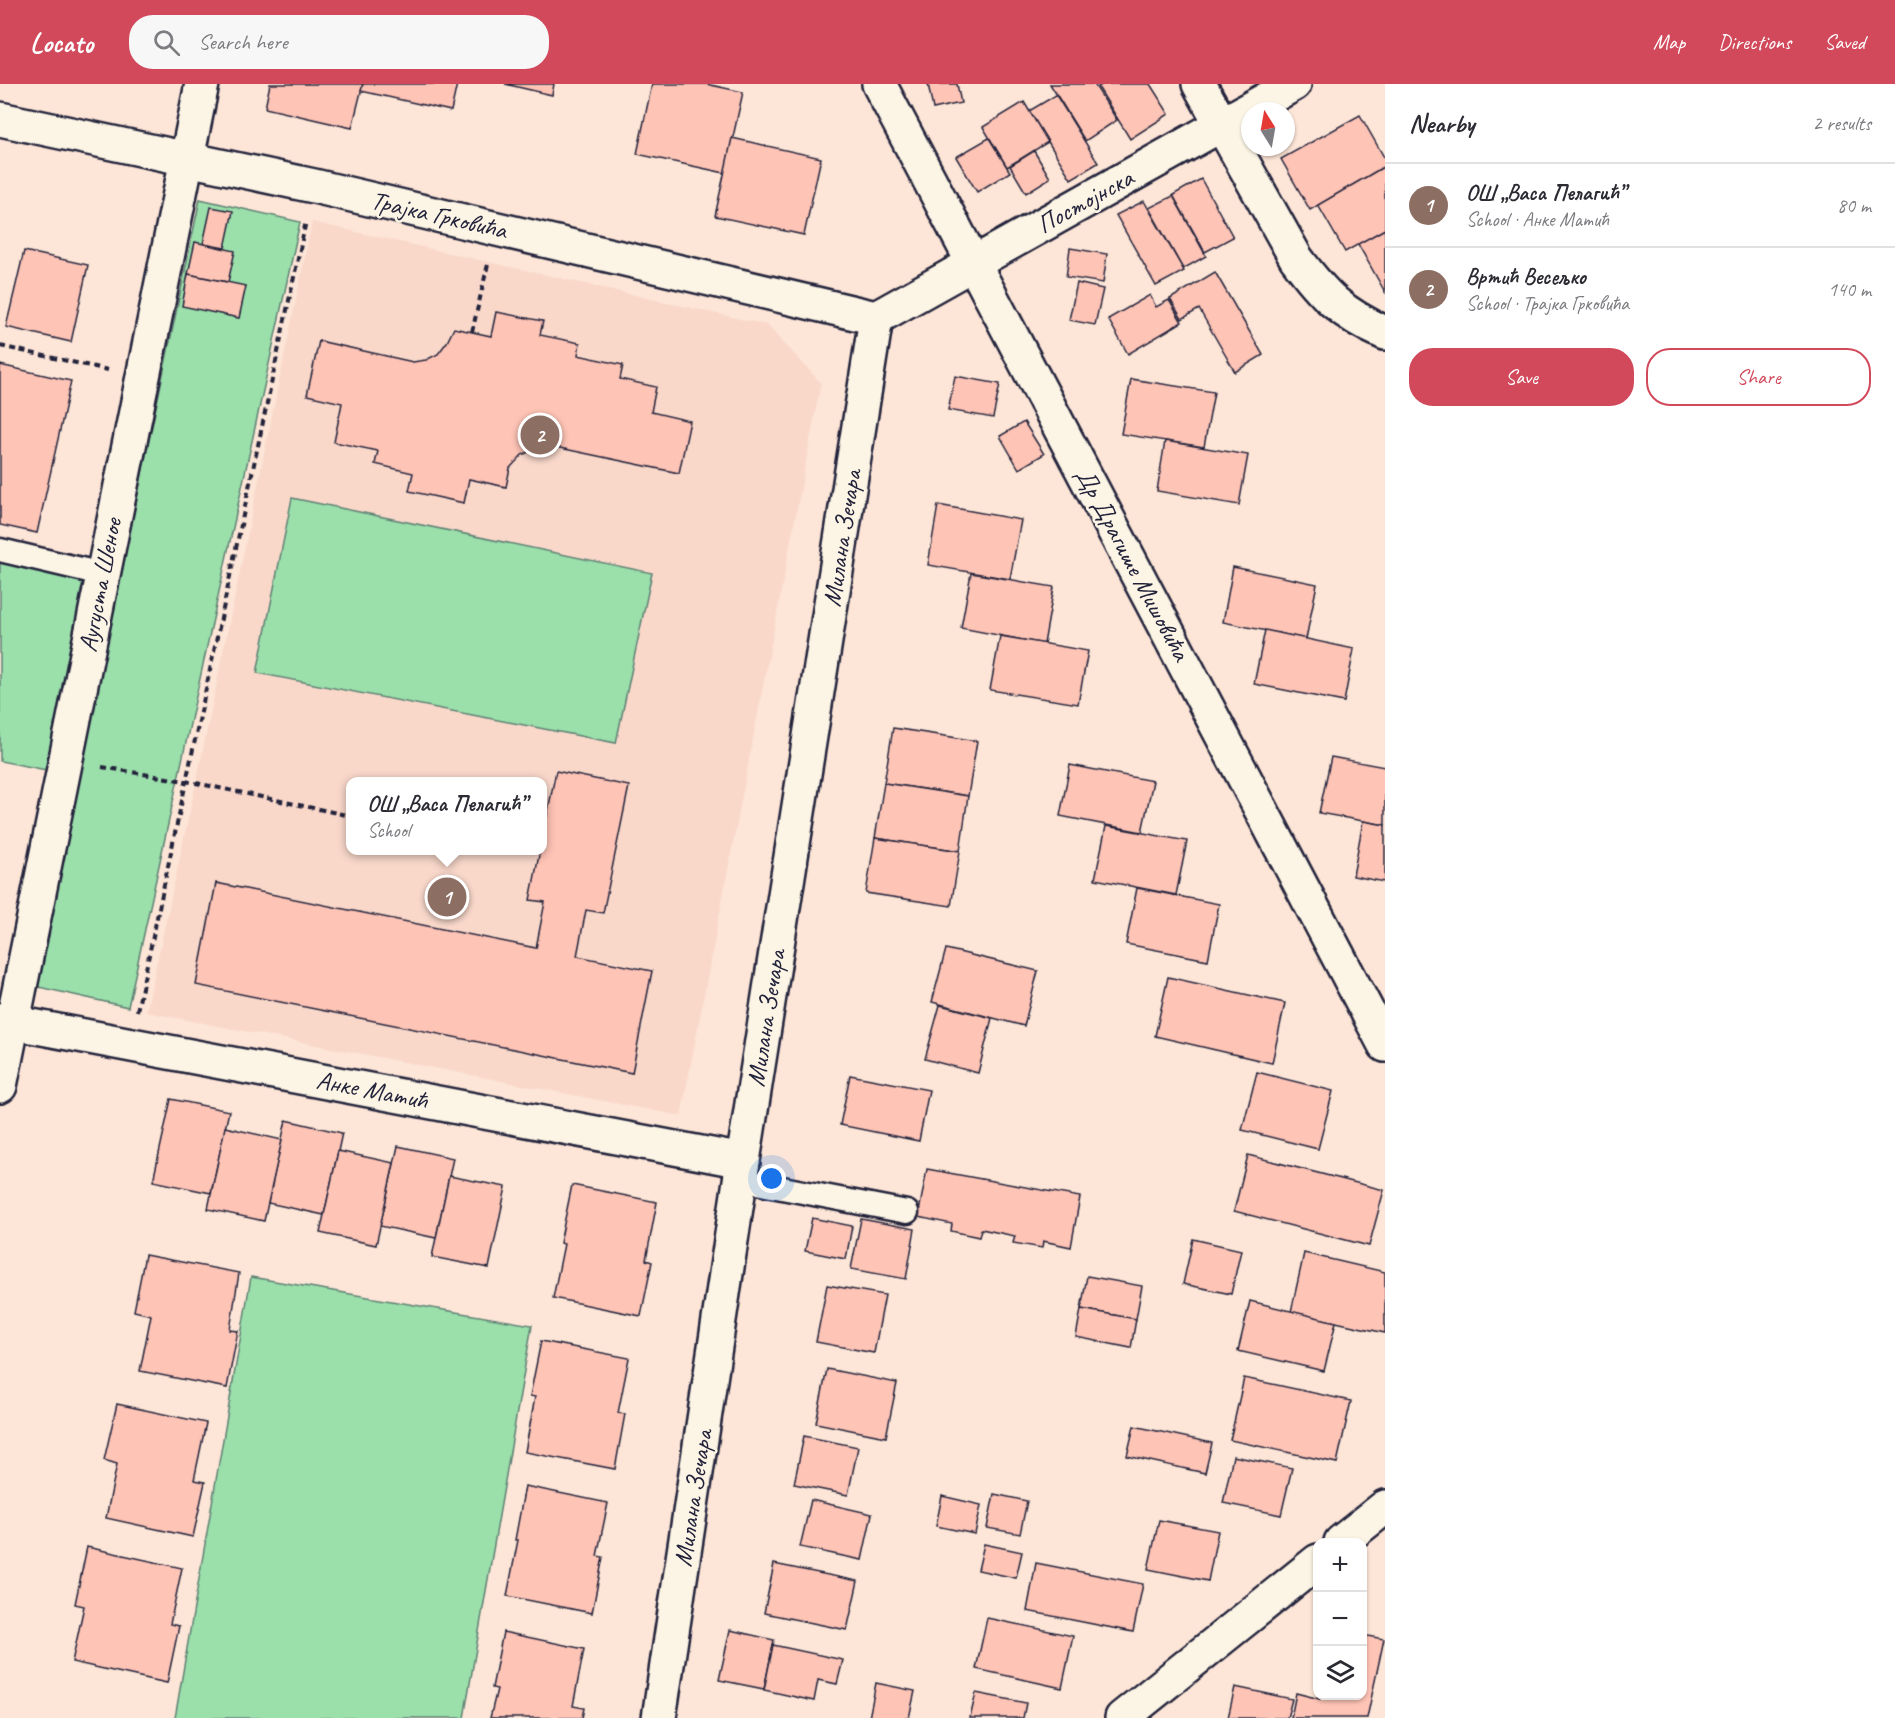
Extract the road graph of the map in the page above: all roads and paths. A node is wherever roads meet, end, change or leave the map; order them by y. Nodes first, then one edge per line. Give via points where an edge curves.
1 (202, 84) edge
2 (879, 84) edge
3 (1199, 84) edge
4 (1294, 84) edge
5 (0, 119) edge
6 (1221, 124) junction
7 (186, 158) junction
8 (314, 186) junction
9 (974, 263) junction
10 (487, 268) dead end
11 (876, 318) junction
12 (472, 332) dead end
13 (1385, 333) edge
14 (0, 346) edge
15 (142, 377) junction
16 (0, 550) edge
17 (102, 574) junction
18 (65, 760) junction
19 (186, 782) junction
20 (346, 815) edge
21 (6, 1021) edge
22 (130, 1044) junction
23 (1385, 1045) edge
24 (0, 1086) edge
25 (742, 1171) junction
26 (907, 1212) dead end
27 (1385, 1507) edge
28 (1346, 1538) edge
29 (1313, 1564) edge
30 (659, 1718) edge
31 (1122, 1718) edge

1 - 7 street, Аугуста Шеное
2 - 9 street, Др Драгише Мишовића
3 - 6 street
4 - 6 street, Постојнска
5 - 7 street, Трајка Грковића
6 - 9 street, Постојнска
6 - 13 street via 1310,277 1335,305
7 - 8 street, Трајка Грковића
7 - 15 street, Аугуста Шеное
8 - 11 street, Трајка Грковића
8 - 19 path
9 - 11 street, Постојнска
9 - 23 street, Др Драгише Мишовића
10 - 12 path
11 - 25 street, Милана Зечара
14 - 15 path
15 - 17 street, Аугуста Шеное
16 - 17 lane
17 - 18 street, Аугуста Шеное
18 - 19 path
18 - 21 street, Аугуста Шеное
19 - 20 path
19 - 22 path
21 - 22 street, Анке Матић
21 - 24 street, Аугуста Шеное
22 - 25 street, Анке Матић
25 - 26 lane
25 - 30 street, Милана Зечара
27 - 28 street
29 - 31 street

